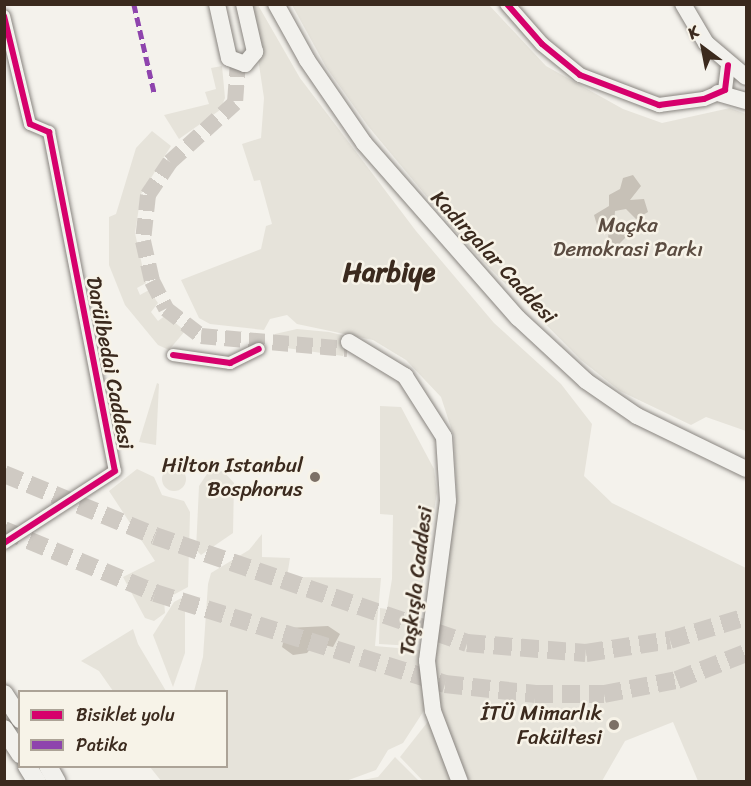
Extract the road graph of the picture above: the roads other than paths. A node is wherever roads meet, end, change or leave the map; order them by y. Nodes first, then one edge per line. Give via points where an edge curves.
1 (217, 4) edge
2 (226, 4) edge
3 (234, 4) edge
4 (244, 4) edge
5 (276, 4) edge
6 (507, 4) edge
7 (683, 4) edge
8 (4, 16) edge
9 (739, 72) edge
10 (721, 92) junction
11 (747, 102) edge
12 (348, 346) tunnel mouth
13 (259, 349) dead end
14 (173, 355) dead end
15 (747, 469) edge
16 (4, 543) edge
17 (4, 694) edge
18 (18, 716) edge
19 (6, 735) edge
20 (18, 751) edge
21 (28, 768) edge
22 (49, 768) edge
23 (37, 782) edge
24 (57, 782) edge
25 (460, 782) edge

1 - 4 main road via 229,58 245,64 255,52
2 - 3 main road via 241,60
5 - 15 main road, Kadırgalar Caddesi via 306,60 364,143 518,318 586,381 637,416
6 - 10 street via 560,61 624,94 659,105
7 - 9 main road
8 - 16 street, Darülbedai Caddesi via 30,124 49,132 115,471
9 - 10 street
10 - 11 main road
12 - 25 main road, Taşkışla Caddesi via 400,382 445,454 448,501 427,661 433,711
13 - 14 street via 230,363
17 - 18 main road
19 - 20 main road
21 - 23 main road
22 - 24 main road

